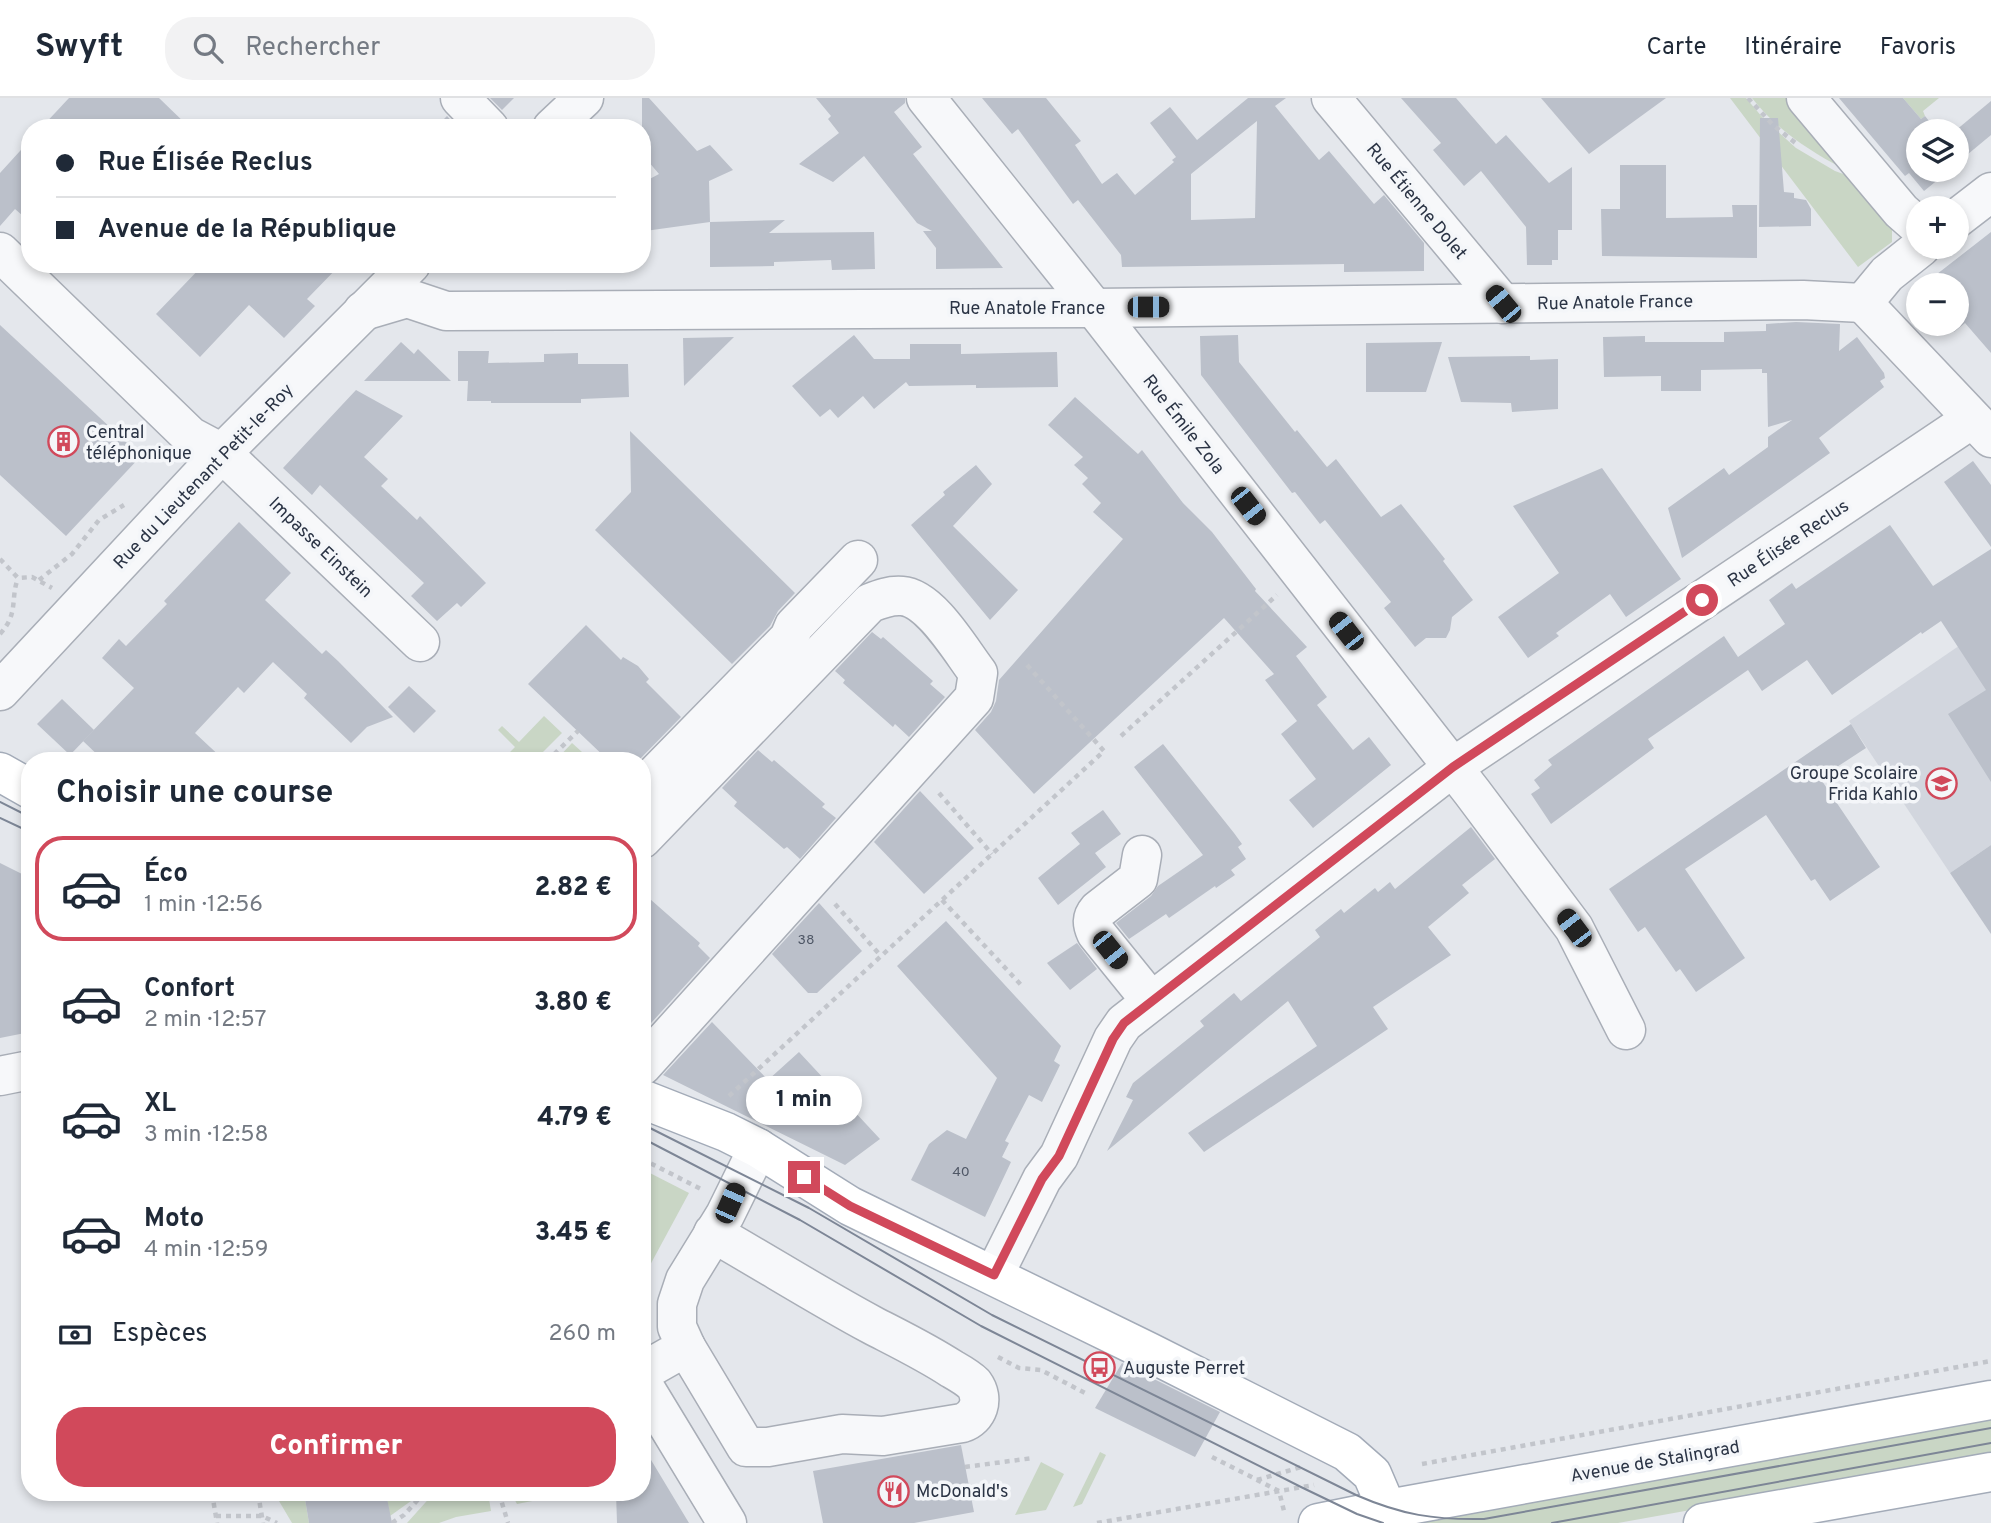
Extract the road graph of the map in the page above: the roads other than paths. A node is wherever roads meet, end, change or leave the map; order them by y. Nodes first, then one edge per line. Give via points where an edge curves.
1 (460, 98) edge
2 (584, 98) edge
3 (926, 98) edge
4 (1331, 98) edge
5 (1806, 98) edge
6 (480, 119) edge
7 (562, 119) edge
8 (1991, 192) edge
9 (1969, 209) edge
10 (1906, 215) edge
11 (0, 252) edge
12 (1906, 259) edge
13 (21, 272) edge
14 (22, 273) edge
15 (402, 273) edge
16 (1863, 303) junction
17 (1503, 304) junction
18 (1094, 308) junction
19 (363, 311) junction
20 (1981, 428) edge
21 (222, 453) junction
22 (858, 560) dead end
23 (420, 642) dead end
24 (0, 691) edge
25 (1453, 767) junction
26 (0, 772) edge
27 (651, 779) edge
28 (21, 784) edge
29 (651, 830) edge
30 (1142, 855) dead end
31 (1151, 1001) junction
32 (1626, 1030) dead end
33 (651, 1056) edge
34 (21, 1072) edge
35 (0, 1076) edge
36 (651, 1103) edge
37 (758, 1148) junction
38 (713, 1233) junction
39 (994, 1275) junction
40 (686, 1347) junction
41 (651, 1368) edge
42 (651, 1397) edge
43 (1991, 1400) edge
44 (1991, 1472) edge
45 (1389, 1516) edge
46 (1301, 1517) edge
47 (727, 1523) edge
48 (1703, 1523) edge

1 - 6 street
2 - 7 street
3 - 18 street, Rue Émile Zola
4 - 17 street, Rue Étienne Dolet
5 - 10 street
8 - 9 street
11 - 13 street, Impasse Einstein
12 - 16 street
14 - 21 street, Impasse Einstein via 190,436
15 - 19 street, Rue du Lieutenant Petit-le-Roy
16 - 17 street, Rue Anatole France
16 - 20 street
17 - 18 street, Rue Anatole France
18 - 19 street, Rue Anatole France via 446,311 407,298
18 - 25 street, Rue Émile Zola
19 - 21 street, Rue du Lieutenant Petit-le-Roy
20 - 25 street, Rue Élisée Reclus
21 - 23 street, Impasse Einstein
21 - 24 street, Rue du Lieutenant Petit-le-Roy
22 - 27 street
25 - 31 street, Rue Élisée Reclus
25 - 32 street, Rue Émile Zola via 1574,928
26 - 28 main road
29 - 33 street via 870,603 904,596 921,603 978,673 974,698
30 - 31 street via 1138,879 1098,910 1093,925
31 - 39 street, Rue Élisée Reclus via 1124,1023 1113,1039 1059,1156 1042,1179
34 - 35 street
36 - 37 main road
37 - 38 street
37 - 39 main road via 850,1206
38 - 40 street via 685,1280 677,1304 677,1326
38 - 40 street via 965,1377 978,1392 978,1407 971,1419 962,1423 883,1436 842,1434 746,1447
39 - 45 main road via 1348,1452 1372,1474
40 - 41 street
42 - 47 street
43 - 45 main road, Avenue de Stalingrad
44 - 48 main road
45 - 46 main road, Avenue de Stalingrad

